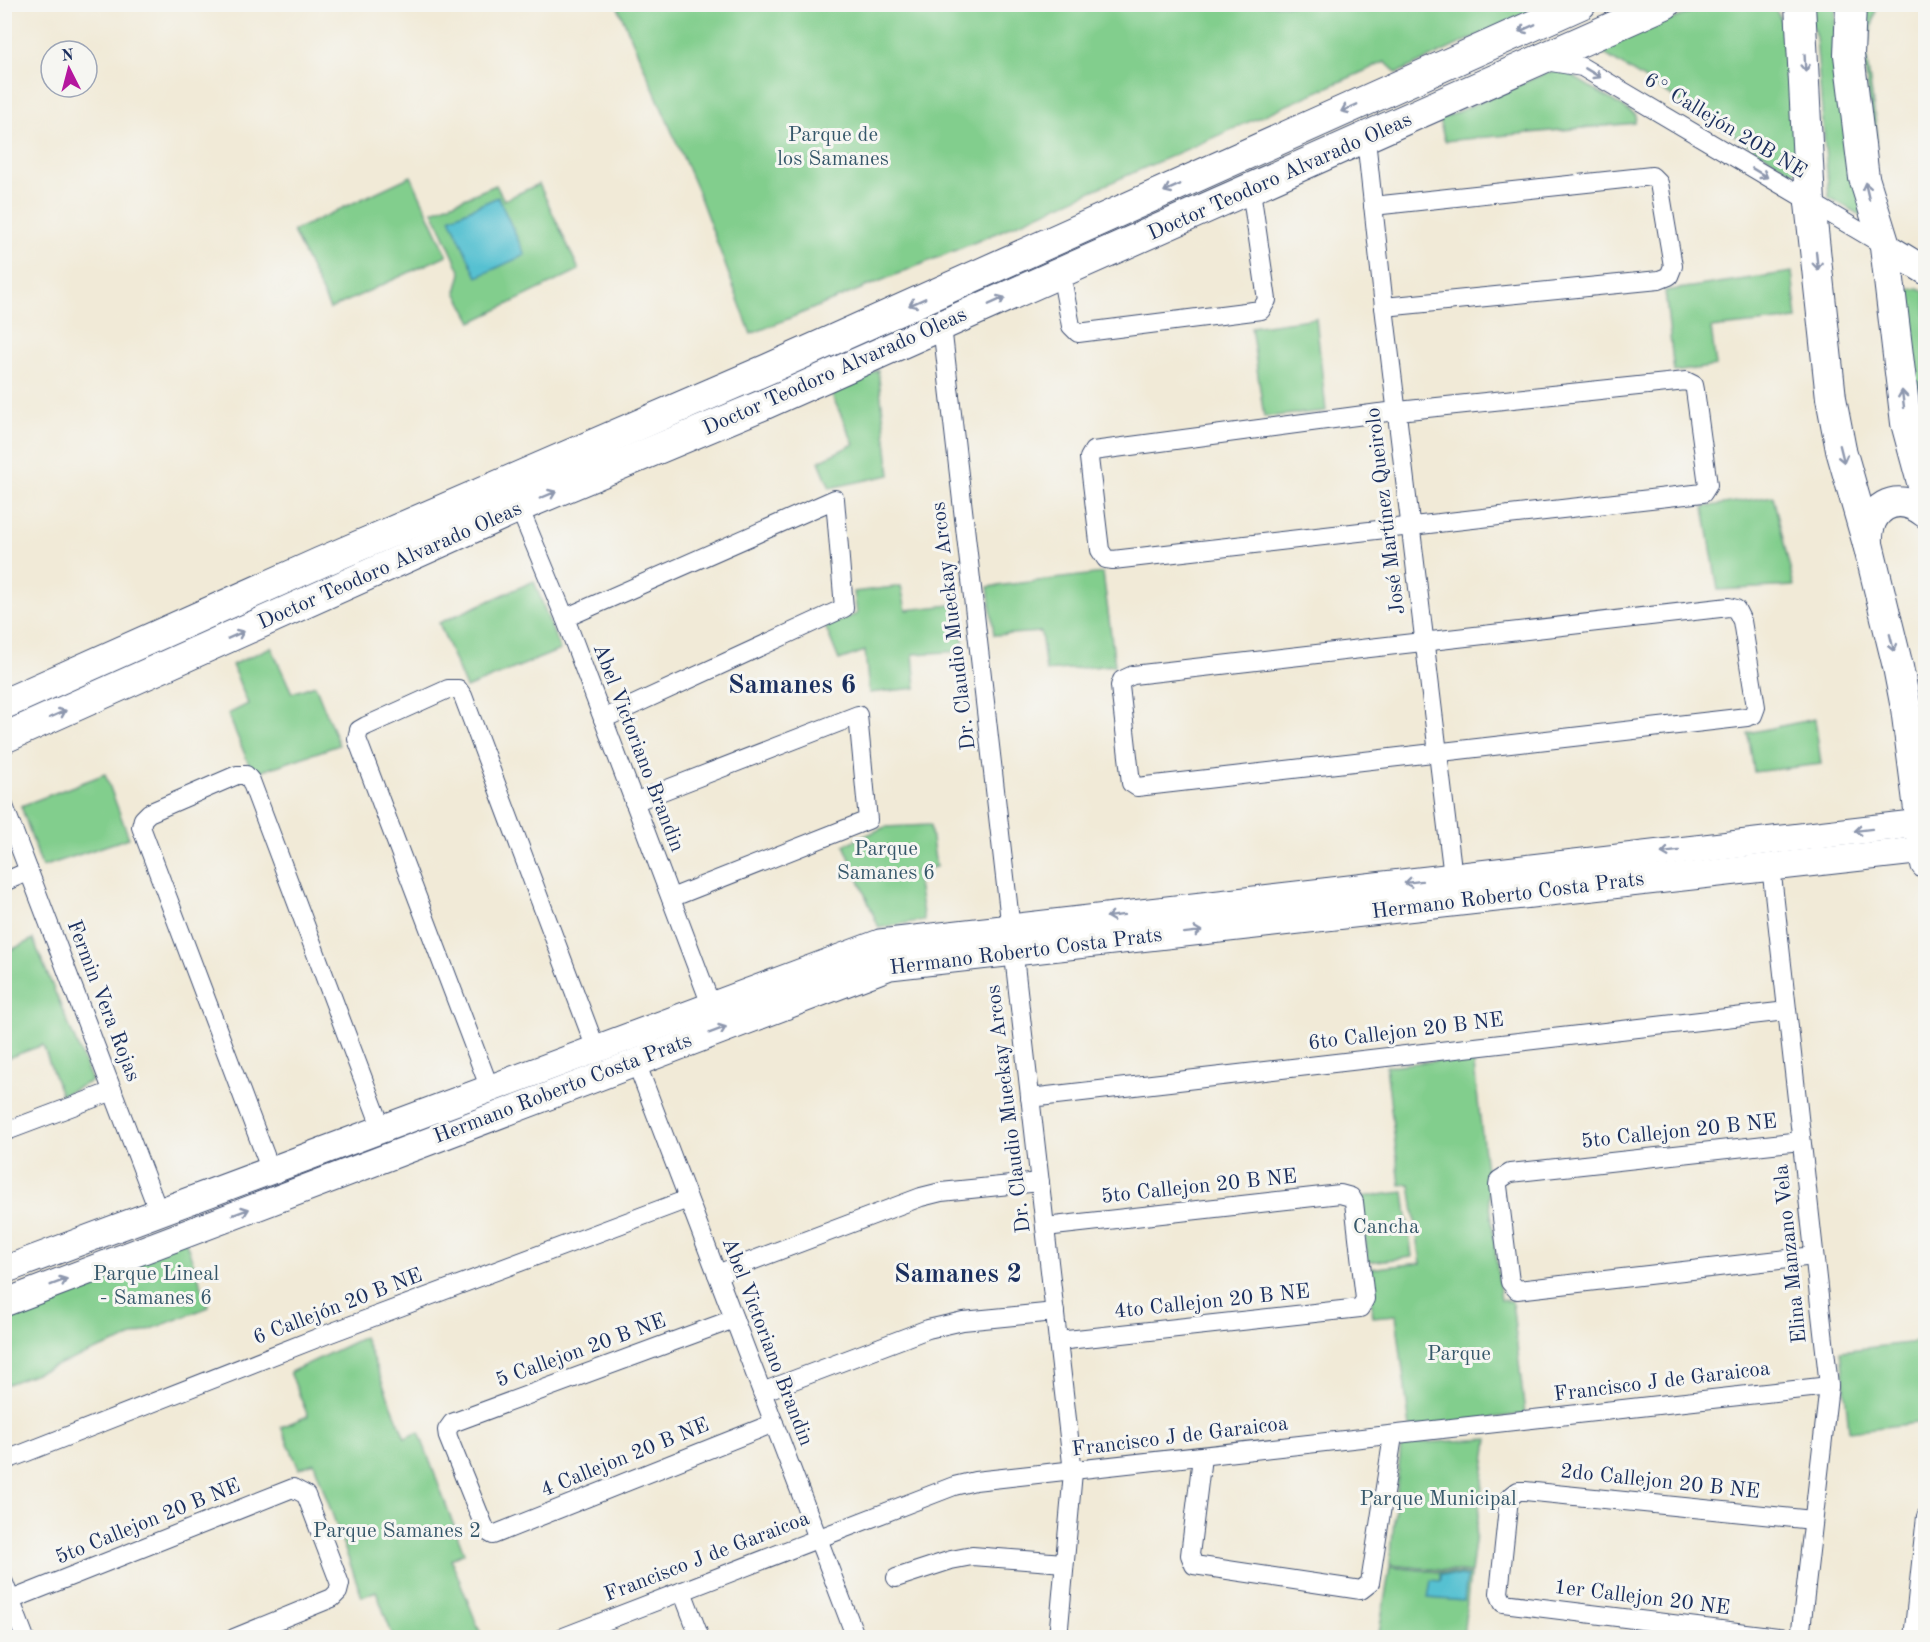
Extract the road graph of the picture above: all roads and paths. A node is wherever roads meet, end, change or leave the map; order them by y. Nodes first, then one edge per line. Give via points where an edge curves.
1 (1581, 4) edge
2 (1665, 4) edge
3 (1800, 4) edge
4 (1851, 4) edge
5 (1537, 62) junction
6 (1366, 139) junction
7 (1251, 190) junction
8 (1810, 203) junction
9 (1373, 206) junction
10 (1885, 246) junction
11 (1926, 271) edge
12 (1061, 273) junction
13 (1384, 307) junction
14 (942, 326) junction
15 (1398, 411) junction
16 (1926, 496) edge
17 (519, 507) junction
18 (1926, 513) edge
19 (1411, 525) junction
20 (1868, 544) junction
21 (565, 618) junction
22 (1424, 642) junction
23 (4, 704) edge
24 (603, 719) junction
25 (4, 738) edge
26 (1439, 753) junction
27 (634, 802) junction
28 (4, 806) edge
29 (1924, 846) edge
30 (1771, 866) junction
31 (29, 871) junction
32 (1453, 877) junction
33 (1566, 877) junction
34 (4, 882) edge
35 (671, 898) junction
36 (1012, 940) junction
37 (711, 1005) junction
38 (1787, 1011) junction
39 (596, 1049) junction
40 (636, 1062) junction
41 (490, 1089) junction
42 (113, 1091) junction
43 (1030, 1098) junction
44 (432, 1110) junction
45 (382, 1129) junction
46 (4, 1132) edge
47 (441, 1136) junction
48 (1802, 1141) junction
49 (271, 1171) junction
50 (1040, 1182) junction
51 (688, 1199) junction
52 (159, 1213) junction
53 (1045, 1227) junction
54 (1814, 1256) junction
55 (4, 1270) edge
56 (717, 1274) junction
57 (1365, 1299) joint
58 (4, 1303) edge
59 (1055, 1312) junction
60 (734, 1319) junction
61 (1058, 1341) junction
62 (1829, 1386) junction
63 (762, 1392) junction
64 (774, 1423) junction
65 (1393, 1436) junction
66 (1202, 1457) junction
67 (4, 1461) edge
68 (1074, 1472) junction
69 (1926, 1516) edge
70 (1814, 1520) junction
71 (493, 1535) joint
72 (818, 1538) junction
73 (1064, 1563) junction
74 (896, 1578) dead end
75 (682, 1591) junction
76 (8, 1592) edge
77 (1499, 1593) joint
78 (25, 1638) edge
79 (234, 1638) edge
80 (561, 1638) edge
81 (700, 1638) edge
82 (855, 1638) edge
83 (1058, 1638) edge
84 (1787, 1638) edge
85 (1800, 1638) edge
86 (1913, 1638) edge

1 -> 23 main road, Doctor Teodoro Alvarado Oleas via 768,369
2 - 5 main road, Doctor Teodoro Alvarado Oleas
3 -> 8 main road
10 -> 4 main road via 1864,178 1853,103 1849,55
5 - 6 main road, Doctor Teodoro Alvarado Oleas
5 -> 8 street, 6° Callejón 20B NE via 1550,60 1582,66
6 - 7 main road, Doctor Teodoro Alvarado Oleas
6 - 9 street, José Martínez Queirolo
7 - 12 main road, Doctor Teodoro Alvarado Oleas
7 - 12 street via 1267,300 1261,310 1078,333 1071,326
8 - 10 street, 6° Callejón 20B NE
8 -> 20 main road via 1831,398 1840,450
9 - 13 street, José Martínez Queirolo
9 - 13 street via 1652,176 1659,183 1673,266 1670,276 1659,280
10 - 11 street
16 -> 10 main road via 1906,423
14 -> 12 main road, Doctor Teodoro Alvarado Oleas
13 - 15 street, José Martínez Queirolo
17 -> 14 main road, Doctor Teodoro Alvarado Oleas
14 - 36 street, Dr. Claudio Mueckay Arcos
15 - 19 street, José Martínez Queirolo
15 - 19 street via 1686,381 1694,385 1708,486 1699,494
15 - 19 street via 1098,450 1089,458 1100,550 1106,560
17 - 21 street, Abel Victoriano Brandin
25 -> 17 main road, Doctor Teodoro Alvarado Oleas
18 - 20 main road via 1903,502 1885,506 1871,519
19 - 22 street, José Martínez Queirolo
20 -> 29 main road via 1904,698
21 - 24 street, Abel Victoriano Brandin
21 - 24 street via 835,499 844,608
22 - 26 street, José Martínez Queirolo
22 - 26 street via 1127,677 1120,686 1129,778 1137,787
22 - 26 street via 1729,607 1741,614 1756,707 1753,715 1747,717
24 - 27 street, Abel Victoriano Brandin
26 - 32 street, José Martínez Queirolo
27 - 35 street, Abel Victoriano Brandin
27 - 35 street via 858,715 868,820
28 - 31 street, Fermin Vera Rojas
29 - 30 street, Hermano Roberto Costa Prats
29 -> 33 street, Hermano Roberto Costa Prats
30 - 33 street, Hermano Roberto Costa Prats
30 - 38 street, Elina Manzano Vela
31 - 34 street
31 - 42 street, Fermin Vera Rojas
32 - 33 street, Hermano Roberto Costa Prats
32 -> 36 street, Hermano Roberto Costa Prats
36 -> 33 street, Hermano Roberto Costa Prats
35 - 37 street, Abel Victoriano Brandin
36 - 37 street, Hermano Roberto Costa Prats via 880,943
40 -> 36 street, Hermano Roberto Costa Prats via 874,970
36 - 43 street, Dr. Claudio Mueckay Arcos
37 - 39 street, Hermano Roberto Costa Prats
38 - 43 street, 6to Callejon 20 B NE
38 - 48 street, Elina Manzano Vela
39 - 41 street, Hermano Roberto Costa Prats
39 - 41 street via 463,696 458,689 448,689 366,726 359,730 357,739
40 - 47 street, Hermano Roberto Costa Prats
40 - 51 street, Abel Victoriano Brandin
41 - 44 street, Hermano Roberto Costa Prats
42 - 46 street
42 - 52 street, Fermin Vera Rojas
43 - 50 street, Dr. Claudio Mueckay Arcos
44 - 45 street, Hermano Roberto Costa Prats
44 - 47 street
45 - 49 street, Hermano Roberto Costa Prats
45 - 49 street via 251,782 246,775 237,775 149,813 141,827
58 -> 47 street, Hermano Roberto Costa Prats
48 - 54 street, Elina Manzano Vela
48 - 54 street, 5to Callejon 20 B NE via 1510,1173 1499,1180 1498,1186 1510,1282 1517,1290
49 - 52 street, Hermano Roberto Costa Prats
50 - 53 street, Dr. Claudio Mueckay Arcos
50 - 56 street via 921,1197
51 - 56 street, Abel Victoriano Brandin
51 - 67 street, 6 Callejón 20 B NE
52 - 55 street, Hermano Roberto Costa Prats
53 - 57 street, 5to Callejon 20 B NE via 1340,1194 1354,1202
53 - 59 street, Dr. Claudio Mueckay Arcos
54 - 62 street, Elina Manzano Vela
56 - 60 street, Abel Victoriano Brandin
57 - 61 street, 4to Callejon 20 B NE via 1354,1310
59 - 61 street, Dr. Claudio Mueckay Arcos
59 - 63 street via 928,1329
60 - 63 street, Abel Victoriano Brandin
60 - 71 street, 5 Callejon 20 B NE via 452,1423 447,1430 486,1531
61 - 68 street, Dr. Claudio Mueckay Arcos
62 - 65 street, Francisco J de Garaicoa
62 - 70 street, Elina Manzano Vela
63 - 64 street, Abel Victoriano Brandin
64 - 71 street, 4 Callejon 20 B NE
64 - 72 street, Abel Victoriano Brandin
65 - 66 street, Francisco J de Garaicoa
65 - 66 street via 1370,1583 1361,1590 1194,1565 1190,1555
66 - 68 street, Francisco J de Garaicoa
68 - 72 street, Francisco J de Garaicoa via 954,1486
68 - 73 street, Dr. Claudio Mueckay Arcos
69 - 86 street
70 - 77 street, 2do Callejon 20 B NE via 1525,1491 1512,1494
70 - 85 street, Elina Manzano Vela
72 - 75 street, Francisco J de Garaicoa
72 - 82 street, Abel Victoriano Brandin
73 - 74 street via 972,1556
73 - 83 street, Dr. Claudio Mueckay Arcos
75 - 80 street, Francisco J de Garaicoa
75 - 81 street
76 - 78 street
76 - 79 street, 5to Callejon 20 B NE via 293,1488 301,1490 340,1584 338,1592 332,1598
77 - 84 street, 1er Callejon 20 NE via 1500,1600 1507,1605

